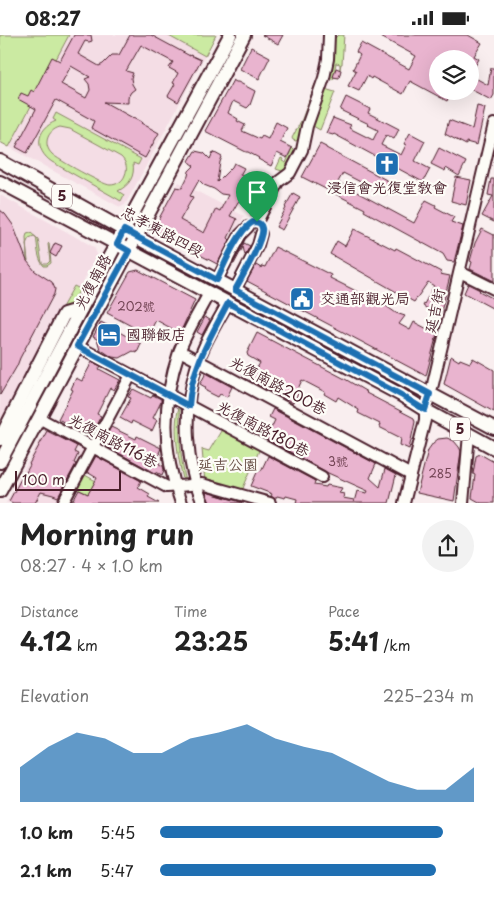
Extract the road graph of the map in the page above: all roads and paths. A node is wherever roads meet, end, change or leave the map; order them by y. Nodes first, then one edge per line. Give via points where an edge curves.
1 (230, 35) edge
2 (244, 35) edge
3 (329, 35) edge
4 (494, 124) edge
5 (0, 161) edge
6 (0, 182) edge
7 (252, 225) junction
8 (124, 230) junction
9 (136, 237) junction
10 (117, 244) junction
11 (129, 251) junction
12 (460, 272) junction
13 (217, 280) junction
14 (494, 289) edge
15 (235, 290) junction
16 (209, 293) junction
17 (228, 303) junction
18 (81, 309) junction
19 (77, 346) junction
20 (180, 351) junction
21 (199, 361) junction
22 (132, 375) junction
23 (430, 394) junction
24 (168, 395) junction
25 (189, 406) junction
26 (425, 410) junction
27 (39, 418) junction
28 (494, 429) edge
29 (469, 434) junction
30 (0, 439) edge
31 (93, 447) junction
32 (494, 448) edge
33 (0, 462) edge
34 (411, 475) junction
35 (322, 477) dead end
36 (197, 484) junction
37 (175, 486) junction
38 (0, 491) edge
39 (63, 503) edge
40 (181, 503) edge
41 (203, 503) edge
42 (270, 503) edge
43 (404, 503) edge
44 (463, 503) edge

1 - 8 main road, 光復南路
2 - 9 main road, 光復南路
3 - 7 street via 324,78 306,126 302,150 290,173 278,182
4 - 12 street, 延吉街
5 - 8 main road, 忠孝東路四段 / 5
6 - 10 main road, 5
7 - 13 street via 240,235
7 - 15 street via 248,232 251,236 261,234
8 - 9 main road, 忠孝東路四段 / 5
8 - 10 main road, 光復南路
9 - 11 main road, 光復南路
9 - 13 main road, 忠孝東路四段 / 5
10 - 11 main road, 5
10 - 18 main road, 光復南路
11 - 16 main road, 5
11 - 19 main road, 光復南路
12 - 14 street
12 - 23 street, 延吉街
13 - 15 main road, 忠孝東路四段 / 5
15 - 23 main road, 忠孝東路四段 / 5
16 - 17 main road, 5
16 - 20 street
17 - 21 street
17 - 26 main road, 5
18 - 30 main road, 光復南路 via 64,314
18 - 33 main road, 光復南路
19 - 22 street
19 - 27 main road, 光復南路
20 - 21 street, 光復南路200巷
20 - 24 street
21 - 25 street
21 - 34 street, 光復南路200巷
22 - 24 street
22 - 31 street
23 - 26 street, 延吉街
23 - 28 main road, 忠孝東路四段 / 5
24 - 25 street, 光復南路180巷
24 - 37 street via 168,460
25 - 35 street, 光復南路180巷
25 - 36 street via 191,463
26 - 29 main road, 5
26 - 34 street, 延吉街
27 - 31 street, 光復南路116巷
27 - 38 main road, 光復南路
29 - 32 main road, 5
29 - 44 street
31 - 37 street, 光復南路116巷 via 167,487
31 - 39 street
34 - 43 street, 延吉街
36 - 37 street
36 - 41 street
36 - 42 street
37 - 40 street

